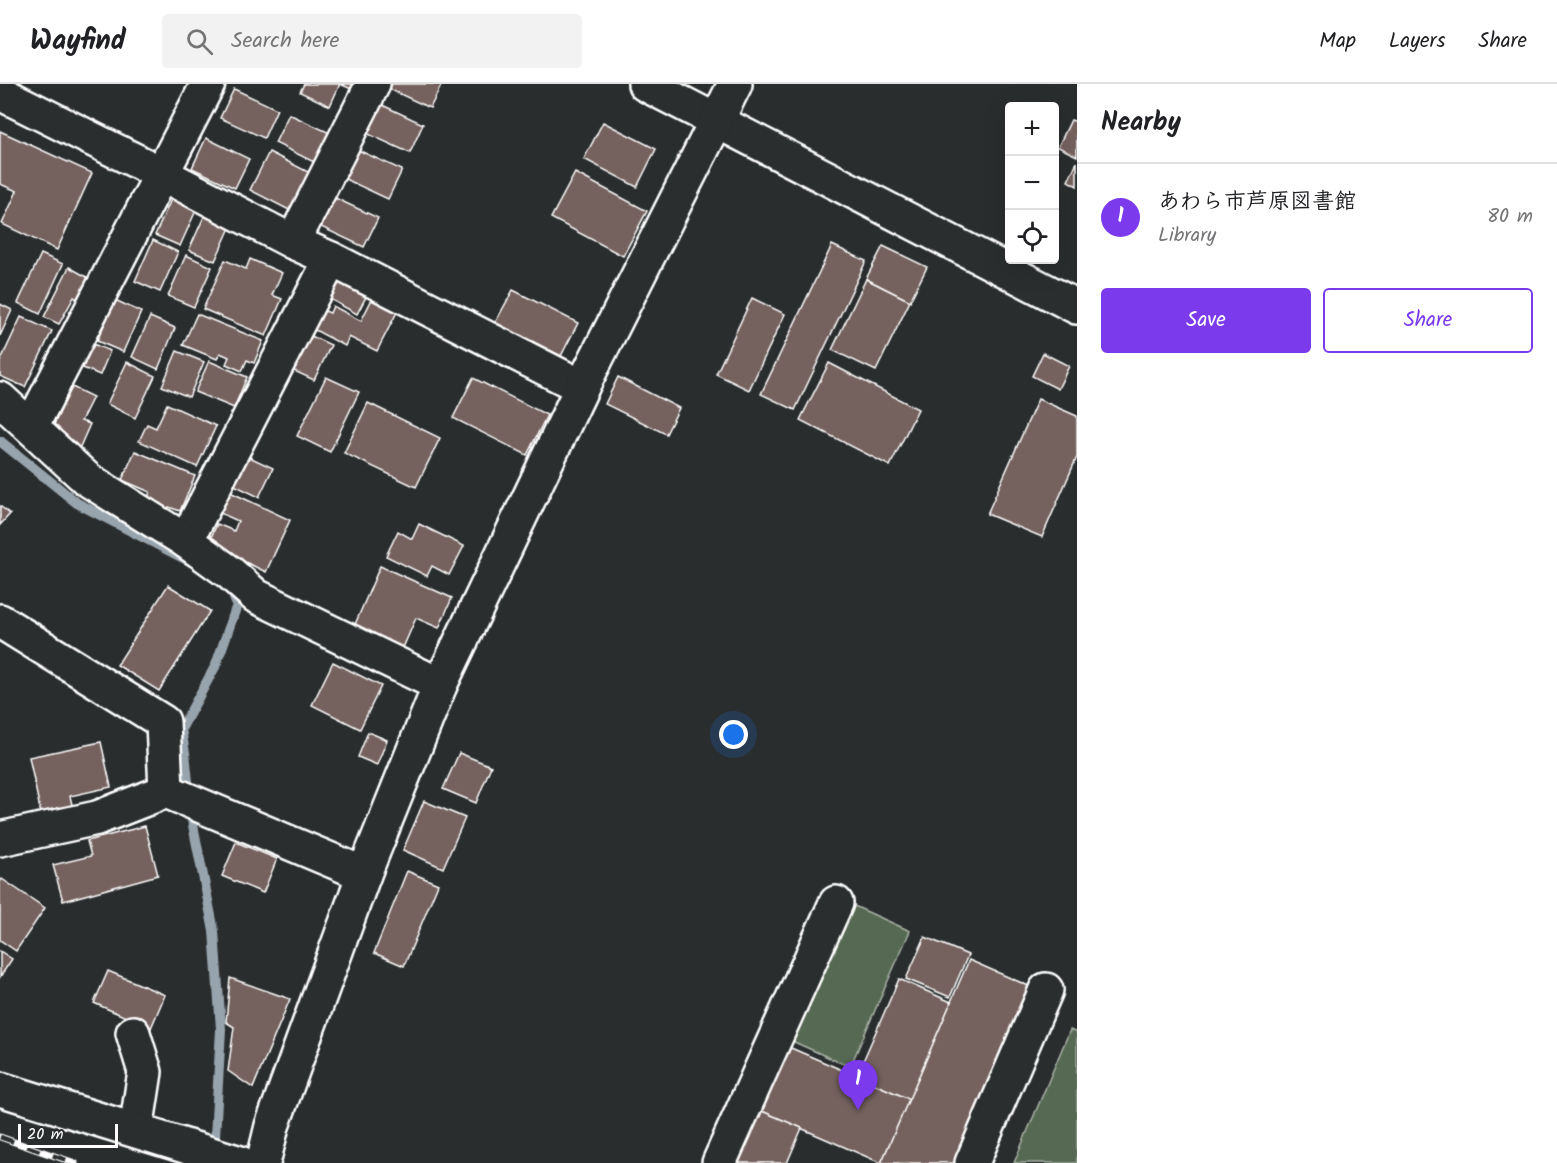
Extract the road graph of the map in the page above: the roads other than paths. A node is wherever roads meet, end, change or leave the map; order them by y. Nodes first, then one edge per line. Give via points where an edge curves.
1 (207, 84) edge
2 (373, 84) edge
3 (645, 84) edge
4 (735, 84) edge
5 (0, 93) edge
6 (716, 121) junction
7 (162, 174) junction
8 (293, 242) junction
9 (332, 259) junction
10 (1077, 307) edge
11 (582, 387) junction
12 (0, 399) edge
13 (32, 427) junction
14 (186, 542) junction
15 (0, 621) edge
16 (440, 685) junction
17 (166, 791) junction
18 (0, 840) edge
19 (364, 874) junction
20 (836, 903) dead end
21 (1046, 990) dead end
22 (133, 1033) dead end
23 (0, 1089) edge
24 (136, 1130) junction
25 (240, 1163) edge
26 (263, 1163) edge
27 (719, 1163) edge
28 (972, 1163) edge

1 - 7 street
2 - 8 street
3 - 6 street
4 - 6 street
5 - 7 street
6 - 10 street
6 - 11 street
7 - 8 street
7 - 13 street
8 - 9 street
9 - 11 street
9 - 14 street
11 - 16 street
12 - 13 street
13 - 14 street via 87,480
14 - 16 street via 256,596
15 - 17 street via 163,722
16 - 19 street
17 - 18 street via 97,818
17 - 19 street
19 - 26 street
20 - 27 street
21 - 28 street
22 - 24 street via 145,1072
23 - 24 street
24 - 25 street

